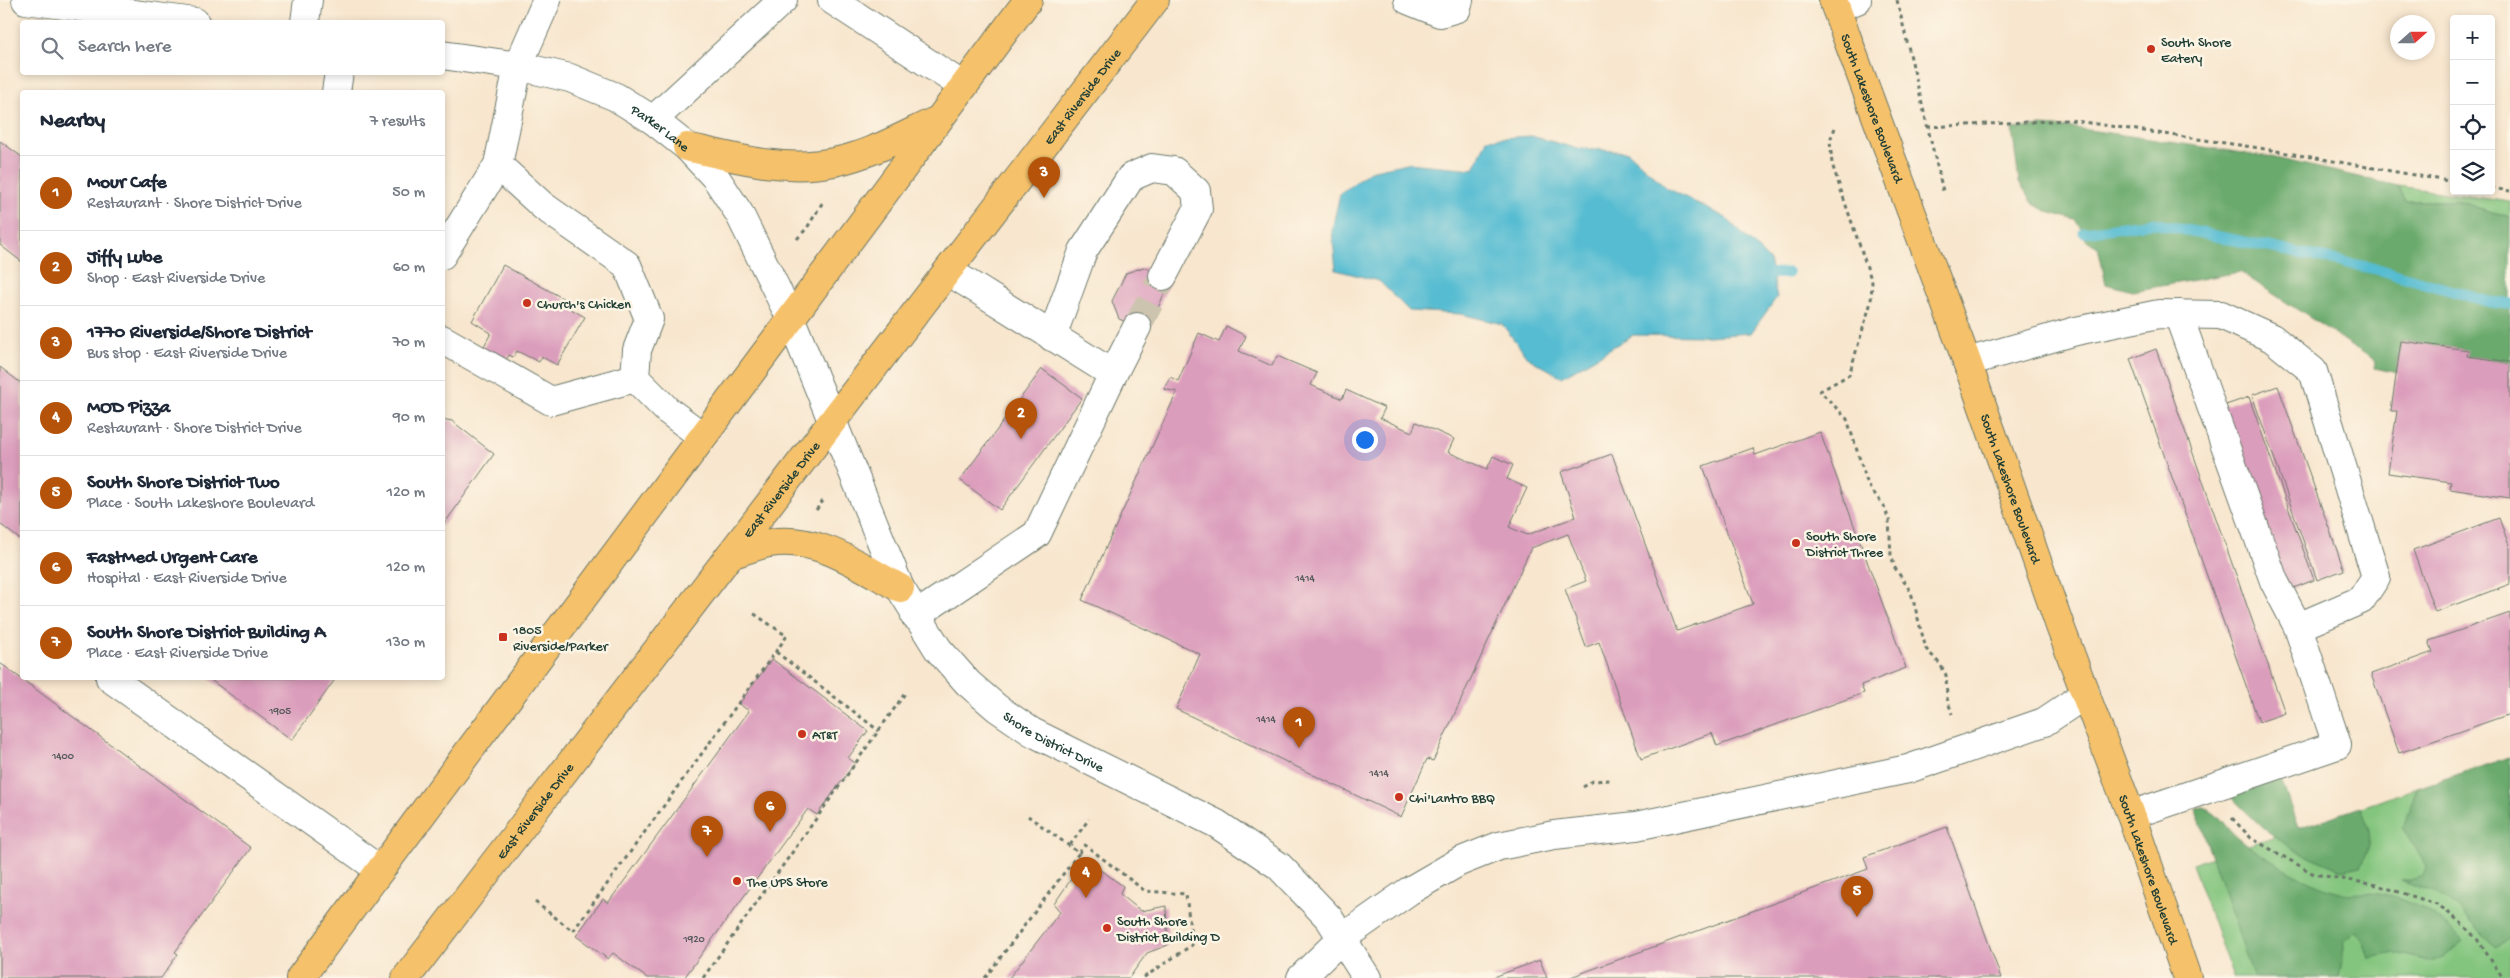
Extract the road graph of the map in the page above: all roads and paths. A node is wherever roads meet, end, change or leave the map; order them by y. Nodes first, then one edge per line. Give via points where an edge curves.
1 (26, 0) edge
2 (308, 0) edge
3 (547, 0) edge
4 (783, 0) edge
5 (832, 0) edge
6 (1028, 0) edge
7 (1155, 0) edge
8 (1408, 0) edge
9 (1459, 0) edge
10 (1897, 0) edge
11 (72, 3) edge
12 (1842, 3) edge
13 (189, 15) edge
14 (305, 20) edge
15 (1905, 30) dead end
16 (445, 56) edge
17 (518, 66) junction
18 (339, 75) edge
19 (963, 86) junction
20 (336, 90) edge
21 (653, 120) junction
22 (937, 120) junction
23 (1927, 127) dead end
24 (1835, 128) dead end
25 (687, 147) junction
26 (498, 165) junction
27 (2450, 181) edge
28 (2495, 189) edge
29 (2510, 191) edge
30 (827, 195) dead end
31 (797, 239) dead end
32 (445, 250) edge
33 (948, 271) junction
34 (1163, 276) tunnel mouth
35 (2178, 314) junction
36 (790, 317) junction
37 (1137, 327) tunnel mouth
38 (1052, 337) junction
39 (445, 341) edge
40 (1967, 362) junction
41 (1113, 374) junction
42 (635, 378) junction
43 (832, 422) junction
44 (702, 436) junction
45 (823, 501) dead end
46 (811, 515) dead end
47 (730, 555) junction
48 (900, 588) junction
49 (753, 613) dead end
50 (916, 616) junction
51 (2298, 627) junction
52 (776, 652) junction
53 (113, 680) edge
54 (906, 692) dead end
55 (2086, 694) junction
56 (1952, 714) dead end
57 (879, 731) junction
58 (1610, 780) dead end
59 (1583, 786) dead end
60 (2206, 790) junction
61 (2131, 815) junction
62 (1028, 816) dead end
63 (1089, 819) dead end
64 (1070, 845) junction
65 (1079, 853) junction
66 (380, 870) junction
67 (535, 902) dead end
68 (1342, 938) junction
69 (300, 978) edge
70 (406, 978) edge
71 (702, 978) edge
72 (985, 978) edge
73 (1143, 978) edge
74 (1301, 978) edge
75 (1367, 978) edge
76 (2187, 978) edge
77 (2503, 978) edge

1 - 11 street
2 - 14 street
3 - 17 street
4 - 21 street
5 - 19 street
6 - 19 main road
7 - 33 main road, East Riverside Drive
8 - 9 street via 1440,13 1457,8
10 - 15 path
11 - 13 street
12 - 40 main road, South Lakeshore Boulevard
16 - 17 street, Parker Lane
17 - 21 street, Parker Lane via 570,78 616,97
17 - 26 street
18 - 20 street
19 - 22 main road
21 - 25 street, Parker Lane
22 - 25 main road via 875,149 835,162 795,166 757,163
22 - 36 main road
23 - 27 path via 2069,120 2260,148
24 - 56 path via 1830,140 1832,164 1872,282 1870,302 1849,376 1820,391 1847,419 1868,485 1884,506 1895,568 1914,598 1926,649 1946,676 1946,698
25 - 36 street, Parker Lane via 716,178 739,212
26 - 32 street
26 - 42 street via 543,206 627,265 649,319 637,350
28 - 29 path
30 - 31 path
33 - 38 street
33 - 43 main road, East Riverside Drive
34 - 38 street via 1198,209 1196,191 1174,171 1152,168 1131,177 1083,251
35 - 40 street via 2158,314 2076,331
35 - 51 street via 2274,581
35 - 51 street via 2221,314 2272,338 2313,371 2376,577 2361,600
36 - 43 street, Parker Lane
36 - 44 main road
37 - 41 street
38 - 41 street
39 - 42 street via 551,401
40 - 55 main road, South Lakeshore Boulevard
41 - 50 street via 1037,534
42 - 44 street via 667,410
43 - 47 main road, East Riverside Drive
43 - 48 street, Shore District Drive
44 - 66 main road
45 - 46 path
47 - 48 main road via 771,542 803,543 835,552
47 - 70 main road, East Riverside Drive
48 - 50 street, Shore District Drive
49 - 52 path via 787,636
50 - 68 street, Shore District Drive via 938,649 968,683 997,708 1032,732 1217,824 1279,866 1329,918
51 - 60 street via 2337,745
52 - 57 path
52 - 67 path via 573,931
53 - 66 street
54 - 57 path
55 - 61 main road, South Lakeshore Boulevard
55 - 68 street via 2044,722 1908,769 1636,826 1554,835 1499,846 1459,862 1409,891
57 - 71 path
58 - 59 path via 1593,781
60 - 61 street
60 - 77 path via 2252,838 2314,874 2377,885 2437,904 2477,940
61 - 76 main road, South Lakeshore Boulevard
62 - 64 path
63 - 64 path
64 - 65 path
65 - 72 path
65 - 73 path via 1085,845 1145,891 1186,894 1192,945
66 - 69 main road
68 - 74 street
68 - 75 street, Shore District Drive

